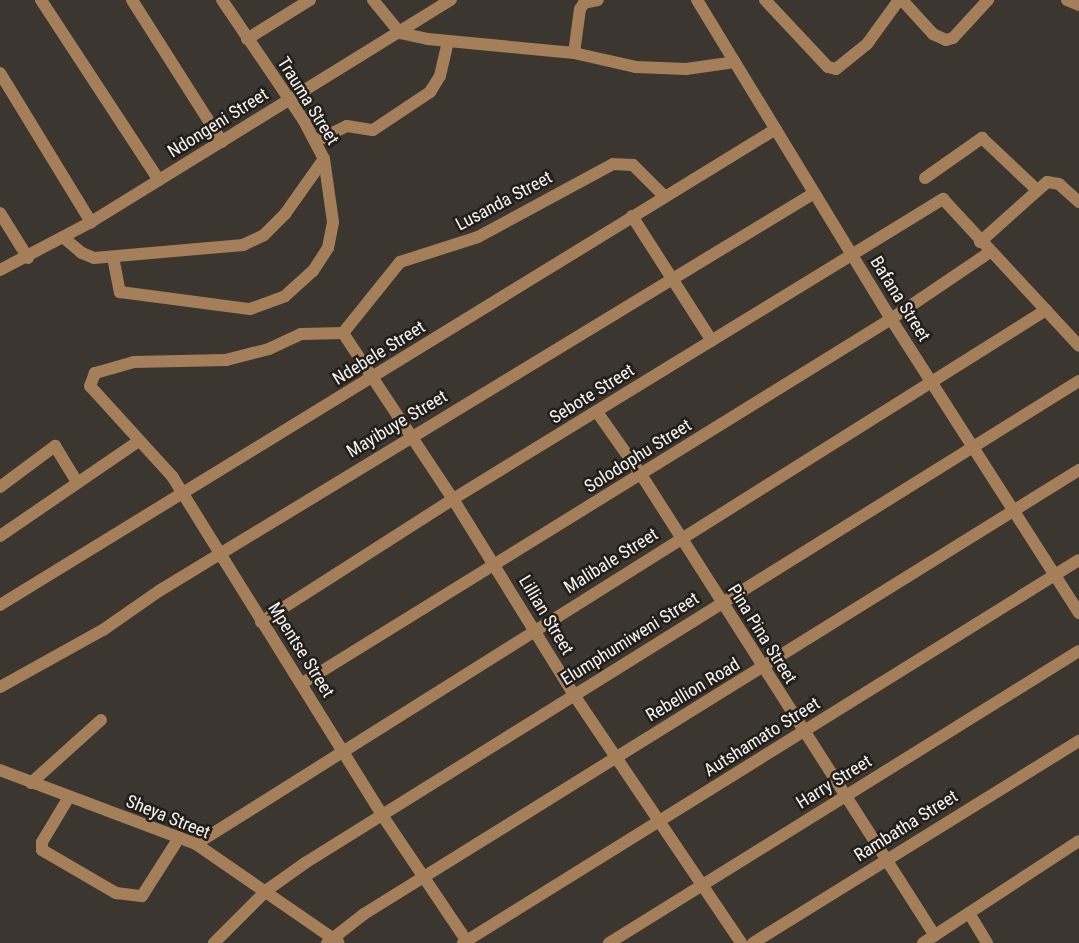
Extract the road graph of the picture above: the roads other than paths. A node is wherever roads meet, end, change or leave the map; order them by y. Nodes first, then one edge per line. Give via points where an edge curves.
1 (41, 0) edge
2 (132, 0) edge
3 (222, 0) edge
4 (310, 0) edge
5 (374, 0) edge
6 (451, 0) edge
7 (598, 0) edge
8 (697, 0) edge
9 (765, 0) edge
10 (901, 0) edge
11 (988, 0) edge
12 (1068, 0) edge
13 (1079, 5) edge
14 (400, 33) junction
15 (247, 39) junction
16 (448, 41) junction
17 (574, 53) junction
18 (735, 62) junction
19 (0, 74) edge
20 (288, 100) junction
21 (776, 129) junction
22 (316, 141) junction
23 (222, 142) junction
24 (324, 159) junction
25 (925, 178) dead end
26 (159, 180) junction
27 (1036, 190) junction
28 (814, 193) junction
29 (664, 196) junction
30 (1079, 202) edge
31 (0, 213) edge
32 (632, 216) junction
33 (91, 222) junction
34 (64, 238) junction
35 (981, 242) junction
36 (990, 252) junction
37 (851, 254) junction
38 (113, 257) junction
39 (28, 258) junction
40 (0, 270) edge
41 (670, 279) junction
42 (1046, 310) junction
43 (891, 319) junction
44 (343, 333) junction
45 (712, 341) junction
46 (1079, 346) edge
47 (374, 377) junction
48 (1079, 381) edge
49 (932, 382) junction
50 (597, 412) junction
51 (412, 437) junction
52 (139, 441) junction
53 (972, 447) junction
54 (1079, 470) edge
55 (642, 476) junction
56 (77, 482) junction
57 (0, 486) edge
58 (183, 493) junction
59 (453, 500) junction
60 (1013, 512) junction
61 (0, 536) edge
62 (681, 538) junction
63 (220, 554) junction
64 (1079, 560) edge
65 (495, 565) junction
66 (1053, 576) junction
67 (722, 603) junction
68 (0, 605) edge
69 (1079, 613) edge
70 (261, 622) junction
71 (534, 631) junction
72 (1079, 651) edge
73 (762, 669) junction
74 (301, 684) junction
75 (0, 687) edge
76 (574, 695) junction
77 (101, 720) dead end
78 (804, 733) junction
79 (1079, 741) edge
80 (343, 751) junction
81 (616, 758) junction
82 (0, 770) edge
83 (31, 783) junction
84 (845, 796) junction
85 (69, 797) junction
86 (382, 815) junction
87 (659, 823) junction
88 (179, 838) junction
89 (1079, 841) edge
90 (196, 844) junction
91 (888, 858) junction
92 (426, 878) junction
93 (702, 885) junction
94 (267, 890) junction
95 (969, 913) junction
96 (935, 936) junction
97 (333, 941) edge
98 (466, 942) edge
99 (214, 943) edge
100 (609, 943) edge
101 (741, 943) edge
102 (753, 943) edge
103 (923, 943) edge
104 (987, 943) edge

1 - 26 street
2 - 23 street
3 - 15 street, Trauma Street
4 - 15 street
5 - 14 street
6 - 14 street, Ndongeni Street
7 - 17 street via 584,3 580,9
8 - 18 street, Bafana Street
9 - 10 street via 828,66 836,69 867,44
10 - 11 street via 933,34 946,40 953,38
12 - 13 street
14 - 16 street
14 - 20 street, Ndongeni Street
15 - 20 street, Trauma Street
16 - 17 street
16 - 22 street via 440,76 430,92 373,130 347,126
17 - 18 street via 636,66 686,69
18 - 21 street, Bafana Street
19 - 33 street
20 - 22 street, Trauma Street
20 - 23 street, Ndongeni Street
21 - 28 street, Bafana Street
21 - 29 street, Ndebele Street
22 - 24 street, Trauma Street
23 - 26 street, Ndongeni Street
24 - 38 street via 285,214 252,242
24 - 38 street, Trauma Street via 333,222 328,248 313,271 272,303 239,308 124,294 116,286
25 - 27 street via 982,138
26 - 33 street, Ndongeni Street
27 - 30 street via 1051,182 1064,187
27 - 35 street
28 - 37 street, Bafana Street
28 - 41 street, Mayibuye Street
29 - 32 street, Ndebele Street
29 - 44 street, Lusanda Street via 633,165 613,164 478,237 400,262
31 - 39 street
32 - 41 street
32 - 47 street, Ndebele Street
33 - 34 street, Ndongeni Street
34 - 38 street via 87,256
34 - 39 street, Ndongeni Street
35 - 36 street
35 - 37 street, Sebote Street via 943,200
36 - 42 street
36 - 43 street, Solodophu Street
37 - 43 street, Bafana Street
37 - 45 street, Sebote Street
39 - 40 street, Ndongeni Street
41 - 45 street
41 - 51 street, Mayibuye Street
42 - 46 street
42 - 49 street, Malibale Street
43 - 49 street, Bafana Street
43 - 55 street, Solodophu Street
44 - 47 street, Lillian Street
44 - 52 street, Mpentse Street via 301,334 269,349 226,360 134,362 95,373 90,386
45 - 50 street, Sebote Street
47 - 51 street, Lillian Street
47 - 58 street, Ndebele Street
48 - 53 street, Elumphumiweni Street
49 - 53 street, Bafana Street
49 - 62 street, Malibale Street
50 - 55 street, Pina Pina Street
50 - 59 street, Sebote Street
51 - 59 street, Lillian Street
51 - 63 street, Mayibuye Street
52 - 56 street
52 - 58 street, Mpentse Street
53 - 60 street, Bafana Street
53 - 67 street, Elumphumiweni Street
54 - 60 street, Rebellion Road
55 - 62 street, Pina Pina Street
55 - 65 street, Solodophu Street
56 - 57 street via 55,446
56 - 61 street
58 - 63 street, Mpentse Street
58 - 68 street, Ndebele Street
59 - 65 street, Lillian Street
59 - 70 street, Sebote Street
60 - 66 street, Bafana Street
60 - 73 street, Rebellion Road
62 - 67 street, Pina Pina Street
62 - 71 street, Malibale Street
63 - 70 street, Mpentse Street
63 - 75 street, Mayibuye Street via 103,630
64 - 66 street, Autshamato Street
65 - 71 street, Lillian Street
65 - 74 street, Solodophu Street
66 - 69 street, Bafana Street
66 - 78 street, Autshamato Street
67 - 73 street, Pina Pina Street
67 - 76 street, Elumphumiweni Street
70 - 74 street, Mpentse Street
71 - 76 street, Lillian Street
71 - 80 street, Malibale Street
72 - 84 street, Harry Street
73 - 78 street, Pina Pina Street
73 - 81 street, Rebellion Road
74 - 80 street, Mpentse Street
76 - 81 street, Lillian Street
76 - 86 street, Elumphumiweni Street
77 - 83 street
78 - 84 street, Pina Pina Street
78 - 87 street, Autshamato Street
79 - 91 street, Rambatha Street
80 - 86 street, Mpentse Street
80 - 90 street, Malibale Street
81 - 87 street, Lillian Street
81 - 92 street, Rebellion Road
82 - 83 street, Sheya Street
83 - 85 street, Sheya Street
84 - 91 street, Pina Pina Street
84 - 93 street, Harry Street
85 - 88 street, Sheya Street
85 - 88 street via 42,842 42,850 116,893 142,896
86 - 92 street, Mpentse Street
86 - 94 street, Elumphumiweni Street
87 - 93 street, Lillian Street
87 - 98 street, Autshamato Street
88 - 90 street, Sheya Street
89 - 95 street
90 - 94 street, Sheya Street
91 - 96 street, Pina Pina Street
91 - 102 street, Rambatha Street
92 - 97 street, Rebellion Road via 357,918
92 - 98 street, Mpentse Street
93 - 100 street, Harry Street
93 - 101 street, Lillian Street
94 - 97 street, Sheya Street
94 - 99 street, Elumphumiweni Street
95 - 96 street
95 - 104 street
96 - 103 street

